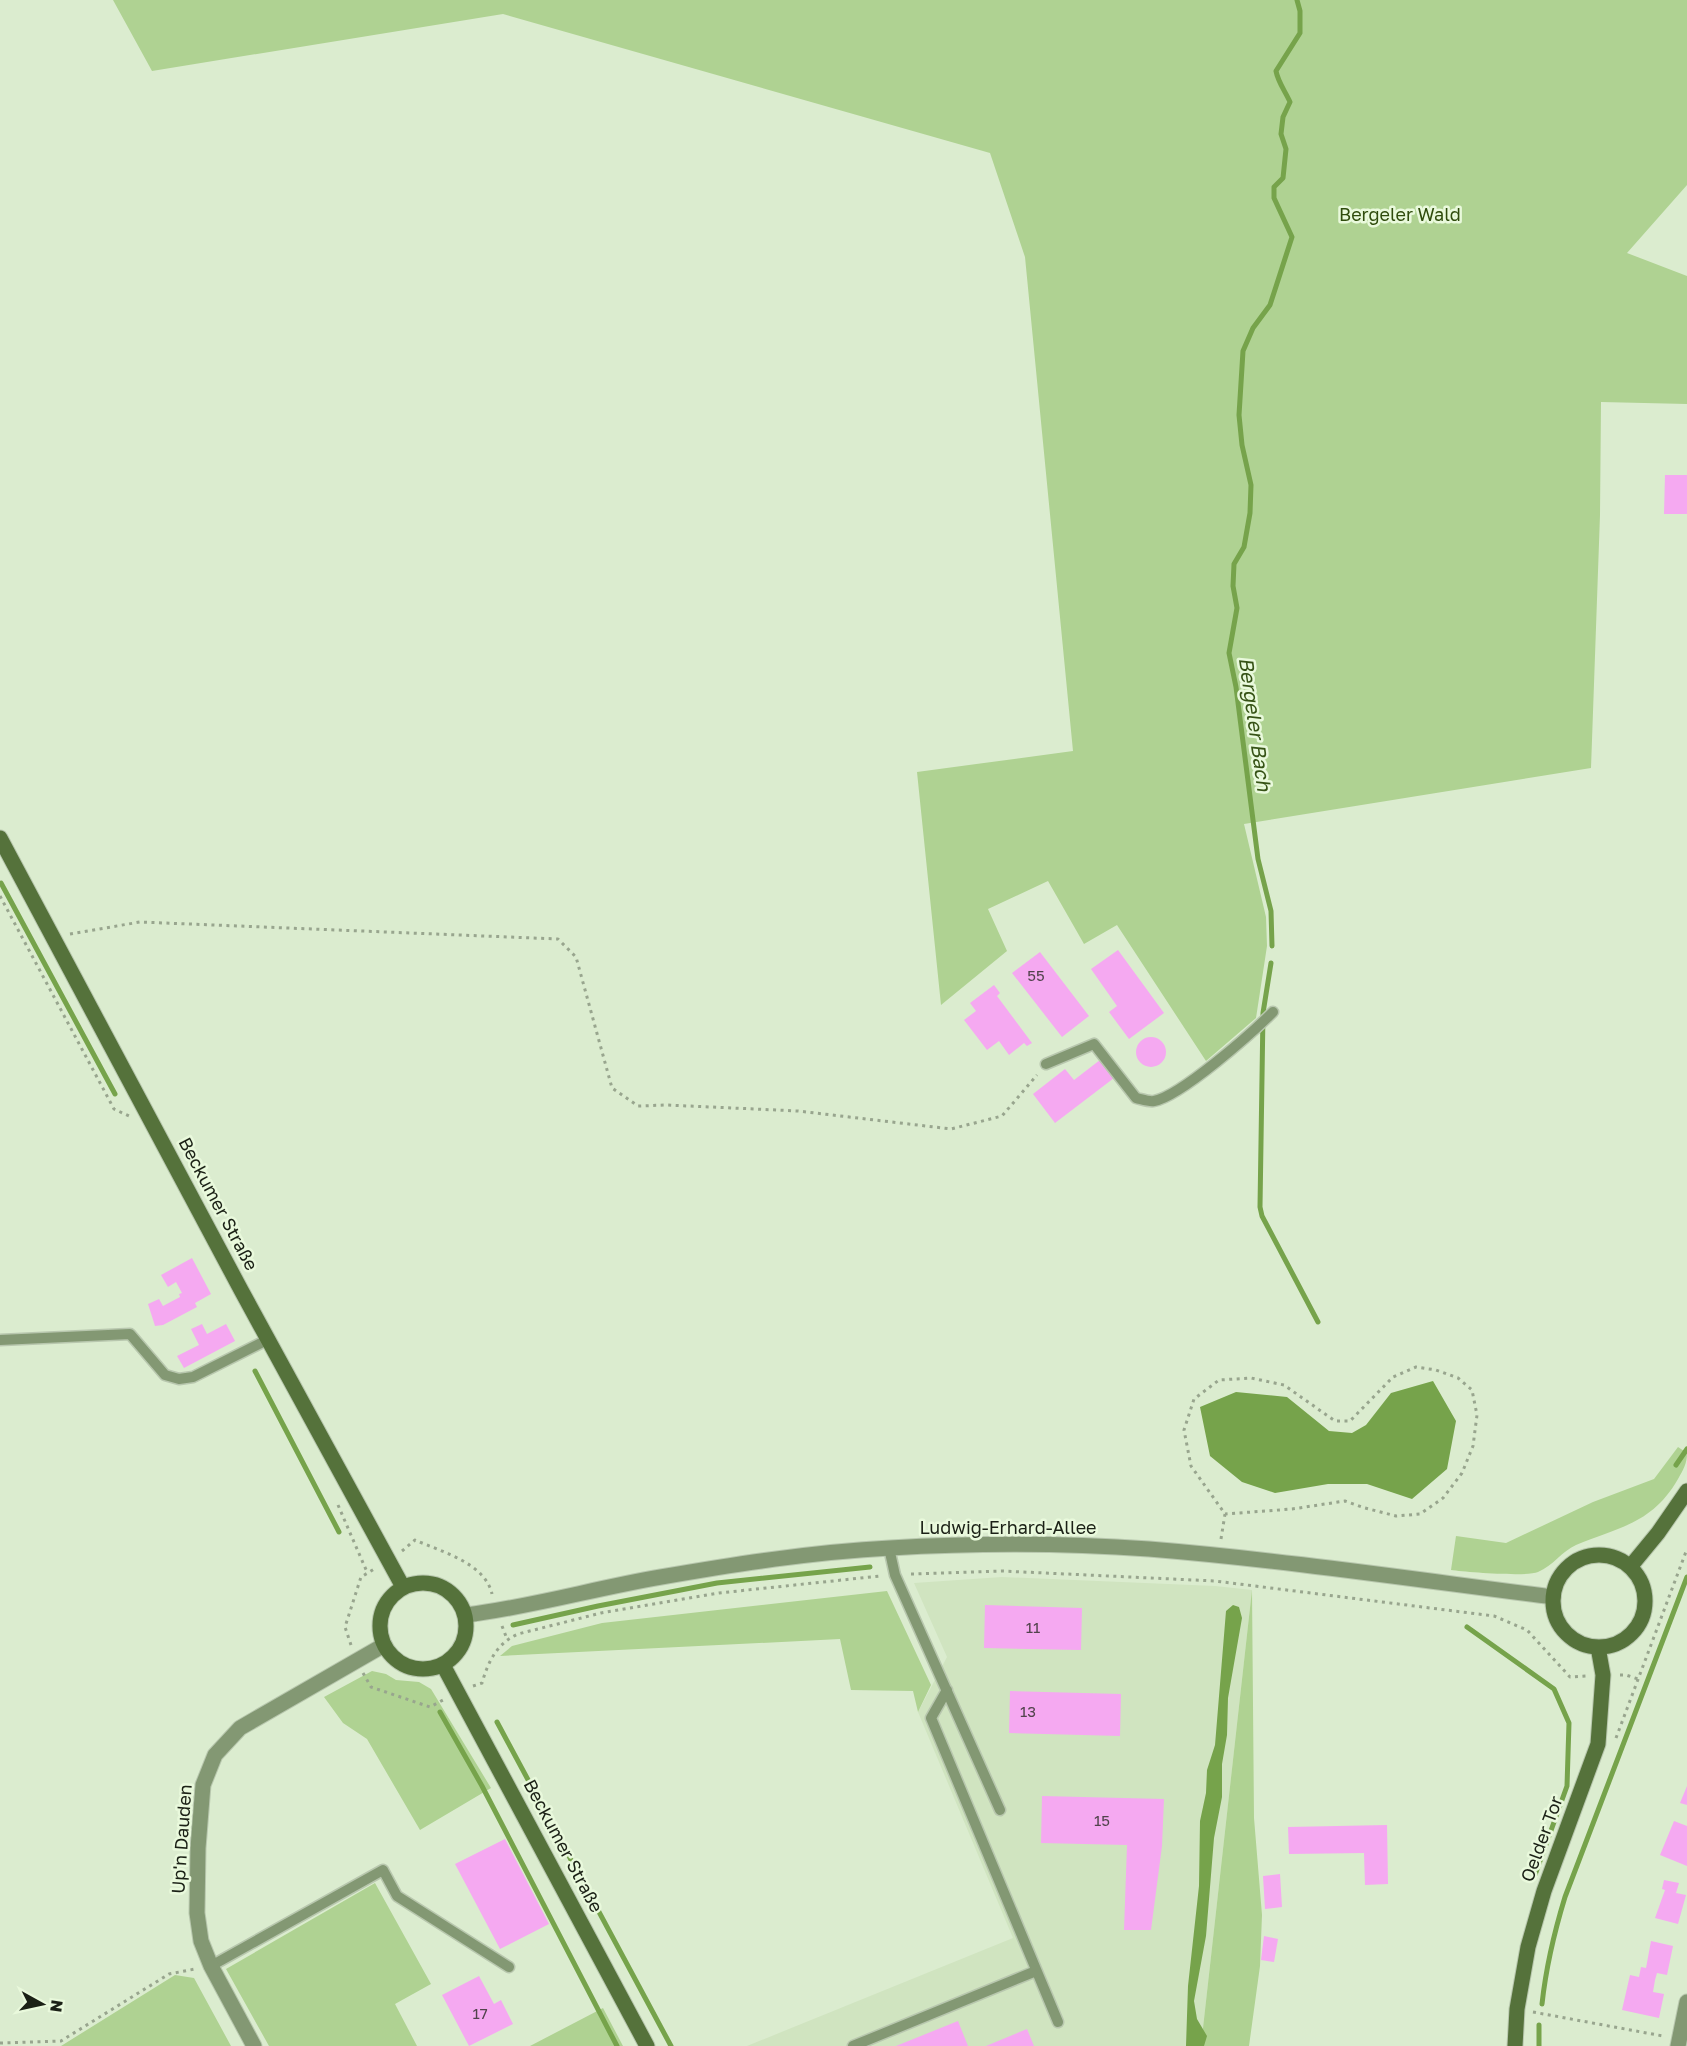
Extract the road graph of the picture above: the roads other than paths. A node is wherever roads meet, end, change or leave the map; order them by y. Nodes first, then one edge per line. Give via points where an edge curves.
1 (0, 838) edge
2 (1273, 1012) dead end
3 (1046, 1064) road end
4 (269, 1339) junction
5 (0, 1340) edge
6 (1687, 1491) edge
7 (889, 1548) junction
8 (1630, 1567) junction
9 (403, 1587) junction
10 (1554, 1597) junction
11 (466, 1615) junction
12 (384, 1645) junction
13 (1598, 1647) junction
14 (444, 1665) junction
15 (946, 1690) junction
16 (1000, 1810) dead end
17 (211, 1966) junction
18 (509, 1967) dead end
19 (1036, 1971) junction
20 (1687, 2002) edge
21 (1058, 2022) dead end
22 (1679, 2042) edge
23 (254, 2046) edge
24 (646, 2046) edge
25 (853, 2046) edge
26 (1515, 2046) edge

1 - 4 main road, Beckumer Straße
2 - 3 lane via 1211,1066 1174,1093 1153,1101 1136,1098 1094,1044
4 - 5 lane via 193,1377 179,1379 165,1375 130,1334
4 - 9 main road, Beckumer Straße
6 - 8 main road
7 - 10 street, Ludwig-Erhard-Allee via 1003,1544 1145,1549
7 - 11 street, Ludwig-Erhard-Allee via 791,1557 660,1577 497,1612
7 - 15 lane via 895,1575
8 - 10 main road via 1612,1557 1592,1556 1574,1563 1560,1578
8 - 13 main road via 1645,1594 1642,1618 1628,1637 1614,1645
9 - 11 main road via 418,1582 434,1583 460,1601
9 - 12 main road via 390,1597 382,1612 380,1629
10 - 13 main road via 1556,1616 1565,1632 1580,1643
11 - 14 main road via 466,1635 458,1653
12 - 14 main road via 403,1665 430,1670
12 - 17 street, Up'n Dauden via 240,1728 215,1755 203,1785 198,1848 197,1913 201,1941
13 - 26 main road, Oelder Tor via 1603,1675 1598,1744 1544,1891 1528,1947
14 - 24 main road, Beckumer Straße
15 - 16 lane
15 - 19 lane via 931,1718
17 - 18 lane via 383,1870 397,1896
17 - 23 street, Up'n Dauden
19 - 21 lane
19 - 25 lane
20 - 22 street

